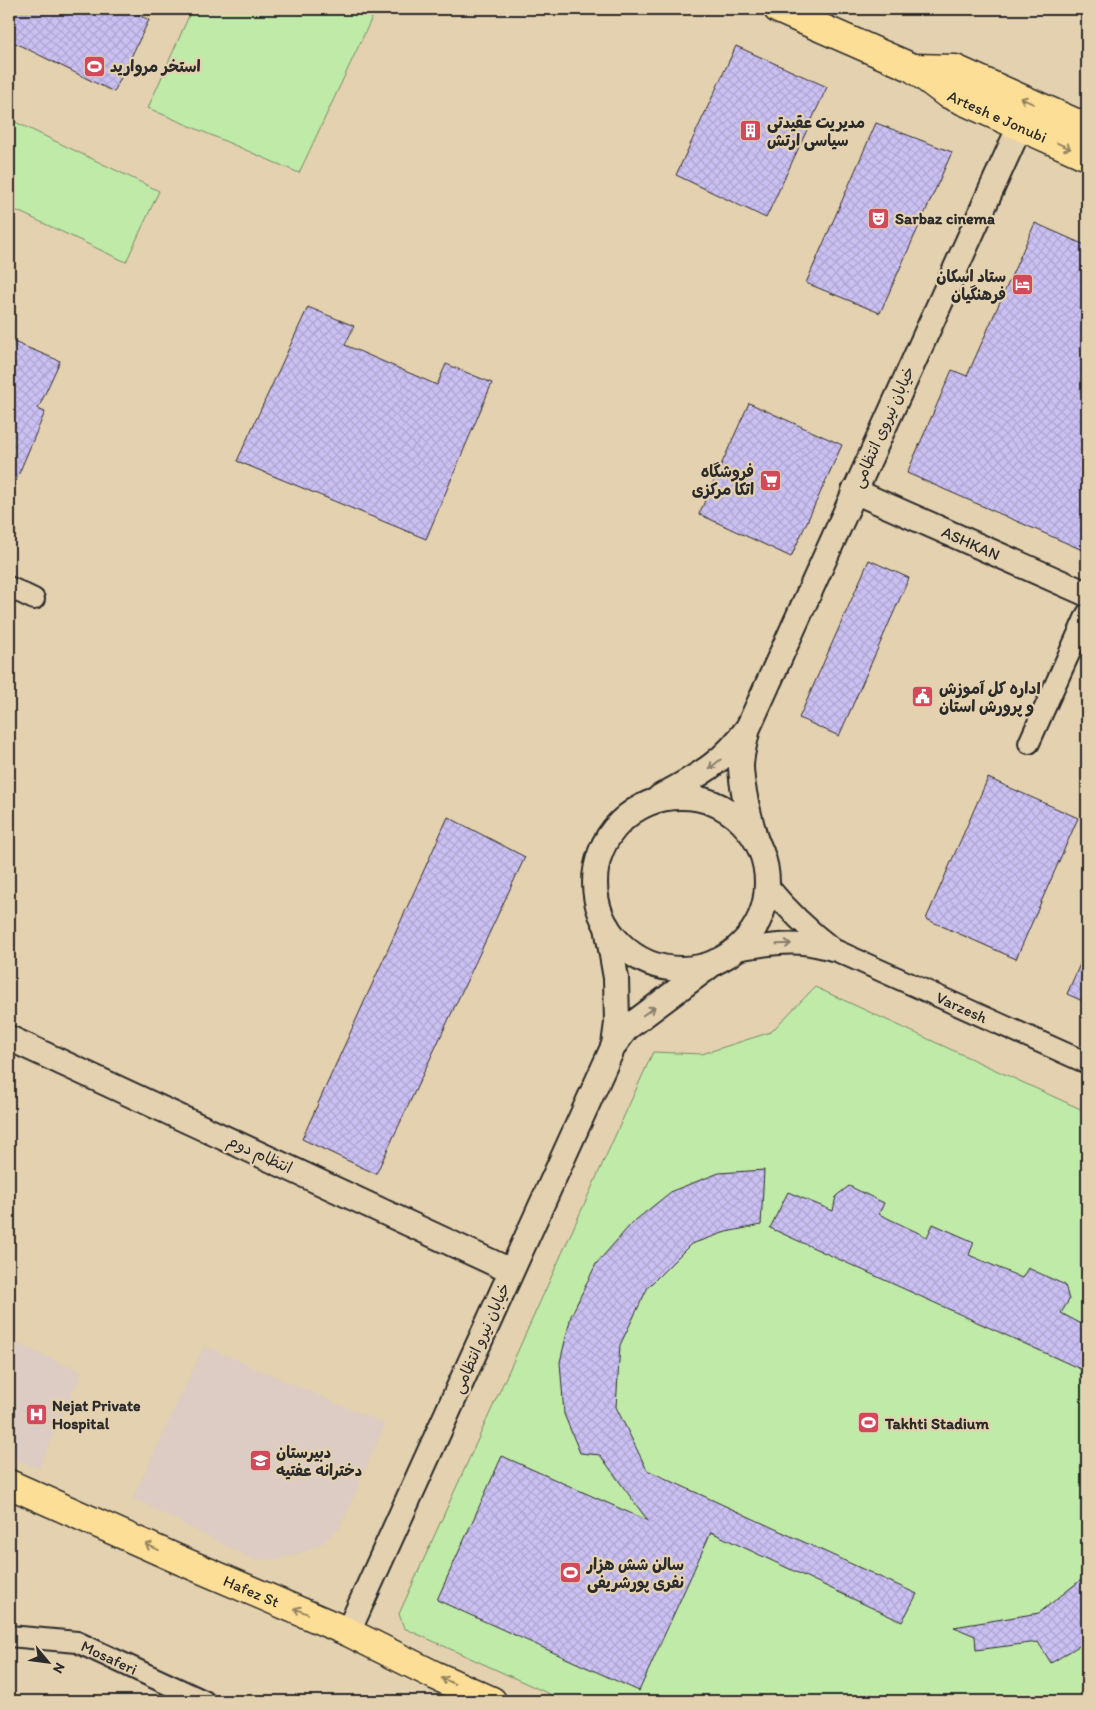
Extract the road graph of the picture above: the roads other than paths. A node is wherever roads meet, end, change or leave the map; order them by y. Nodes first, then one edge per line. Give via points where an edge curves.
1 (778, 9) edge
2 (913, 68) junction
3 (1020, 126) junction
4 (1087, 128) edge
5 (1087, 156) edge
6 (854, 491) junction
7 (9, 587) edge
8 (1087, 594) edge
9 (34, 599) dead end
10 (1087, 614) edge
11 (748, 728) junction
12 (1029, 743) dead end
13 (648, 803) junction
14 (755, 838) junction
15 (768, 885) junction
16 (607, 927) junction
17 (736, 950) junction
18 (837, 952) junction
19 (714, 962) junction
20 (9, 1038) edge
21 (614, 1045) junction
22 (1087, 1063) edge
23 (511, 1271) junction
24 (9, 1484) edge
25 (348, 1632) junction
26 (9, 1636) edge
27 (204, 1701) edge
28 (492, 1701) edge

1 - 2 main road, Artesh e Jonubi
2 - 3 main road, Artesh e Jonubi via 946,93
4 -> 2 main road, Artesh e Jonubi via 955,69
3 -> 5 main road, Artesh e Jonubi
3 - 6 street, خیابان نیروی انتظامی
6 - 8 street, ASHKAN
6 - 11 street, خیابان نیروی انتظامی
7 - 9 street
10 - 12 street
11 -> 13 street, خیابان نیروی انتظامی via 734,746 704,772
11 - 14 street, خیابان نیروی انتظامی via 741,767
13 - 14 street via 672,797 696,798 720,805 740,819
13 - 16 street via 627,816 610,834 599,856 595,880 598,905
14 - 15 street via 765,860
15 - 17 street via 763,909 752,931
15 - 18 street, Varzesh via 800,922
16 - 19 street via 623,946 643,960 666,968 691,968
16 - 21 street, خیابان نیرو انتظامی via 616,978
17 -> 18 street, Varzesh via 765,945 809,944
17 - 19 street
18 - 22 street, Varzesh
21 -> 19 street, خیابان نیرو انتظامی via 633,1023
20 - 23 street, انتظام دوم
21 - 23 street, خیابان نیرو انتظامی
23 - 25 street, خیابان نیرو انتظامی
25 -> 24 main road, Hafez St
28 -> 25 main road, Hafez St
26 - 27 street, Mosaferi via 77,1642

